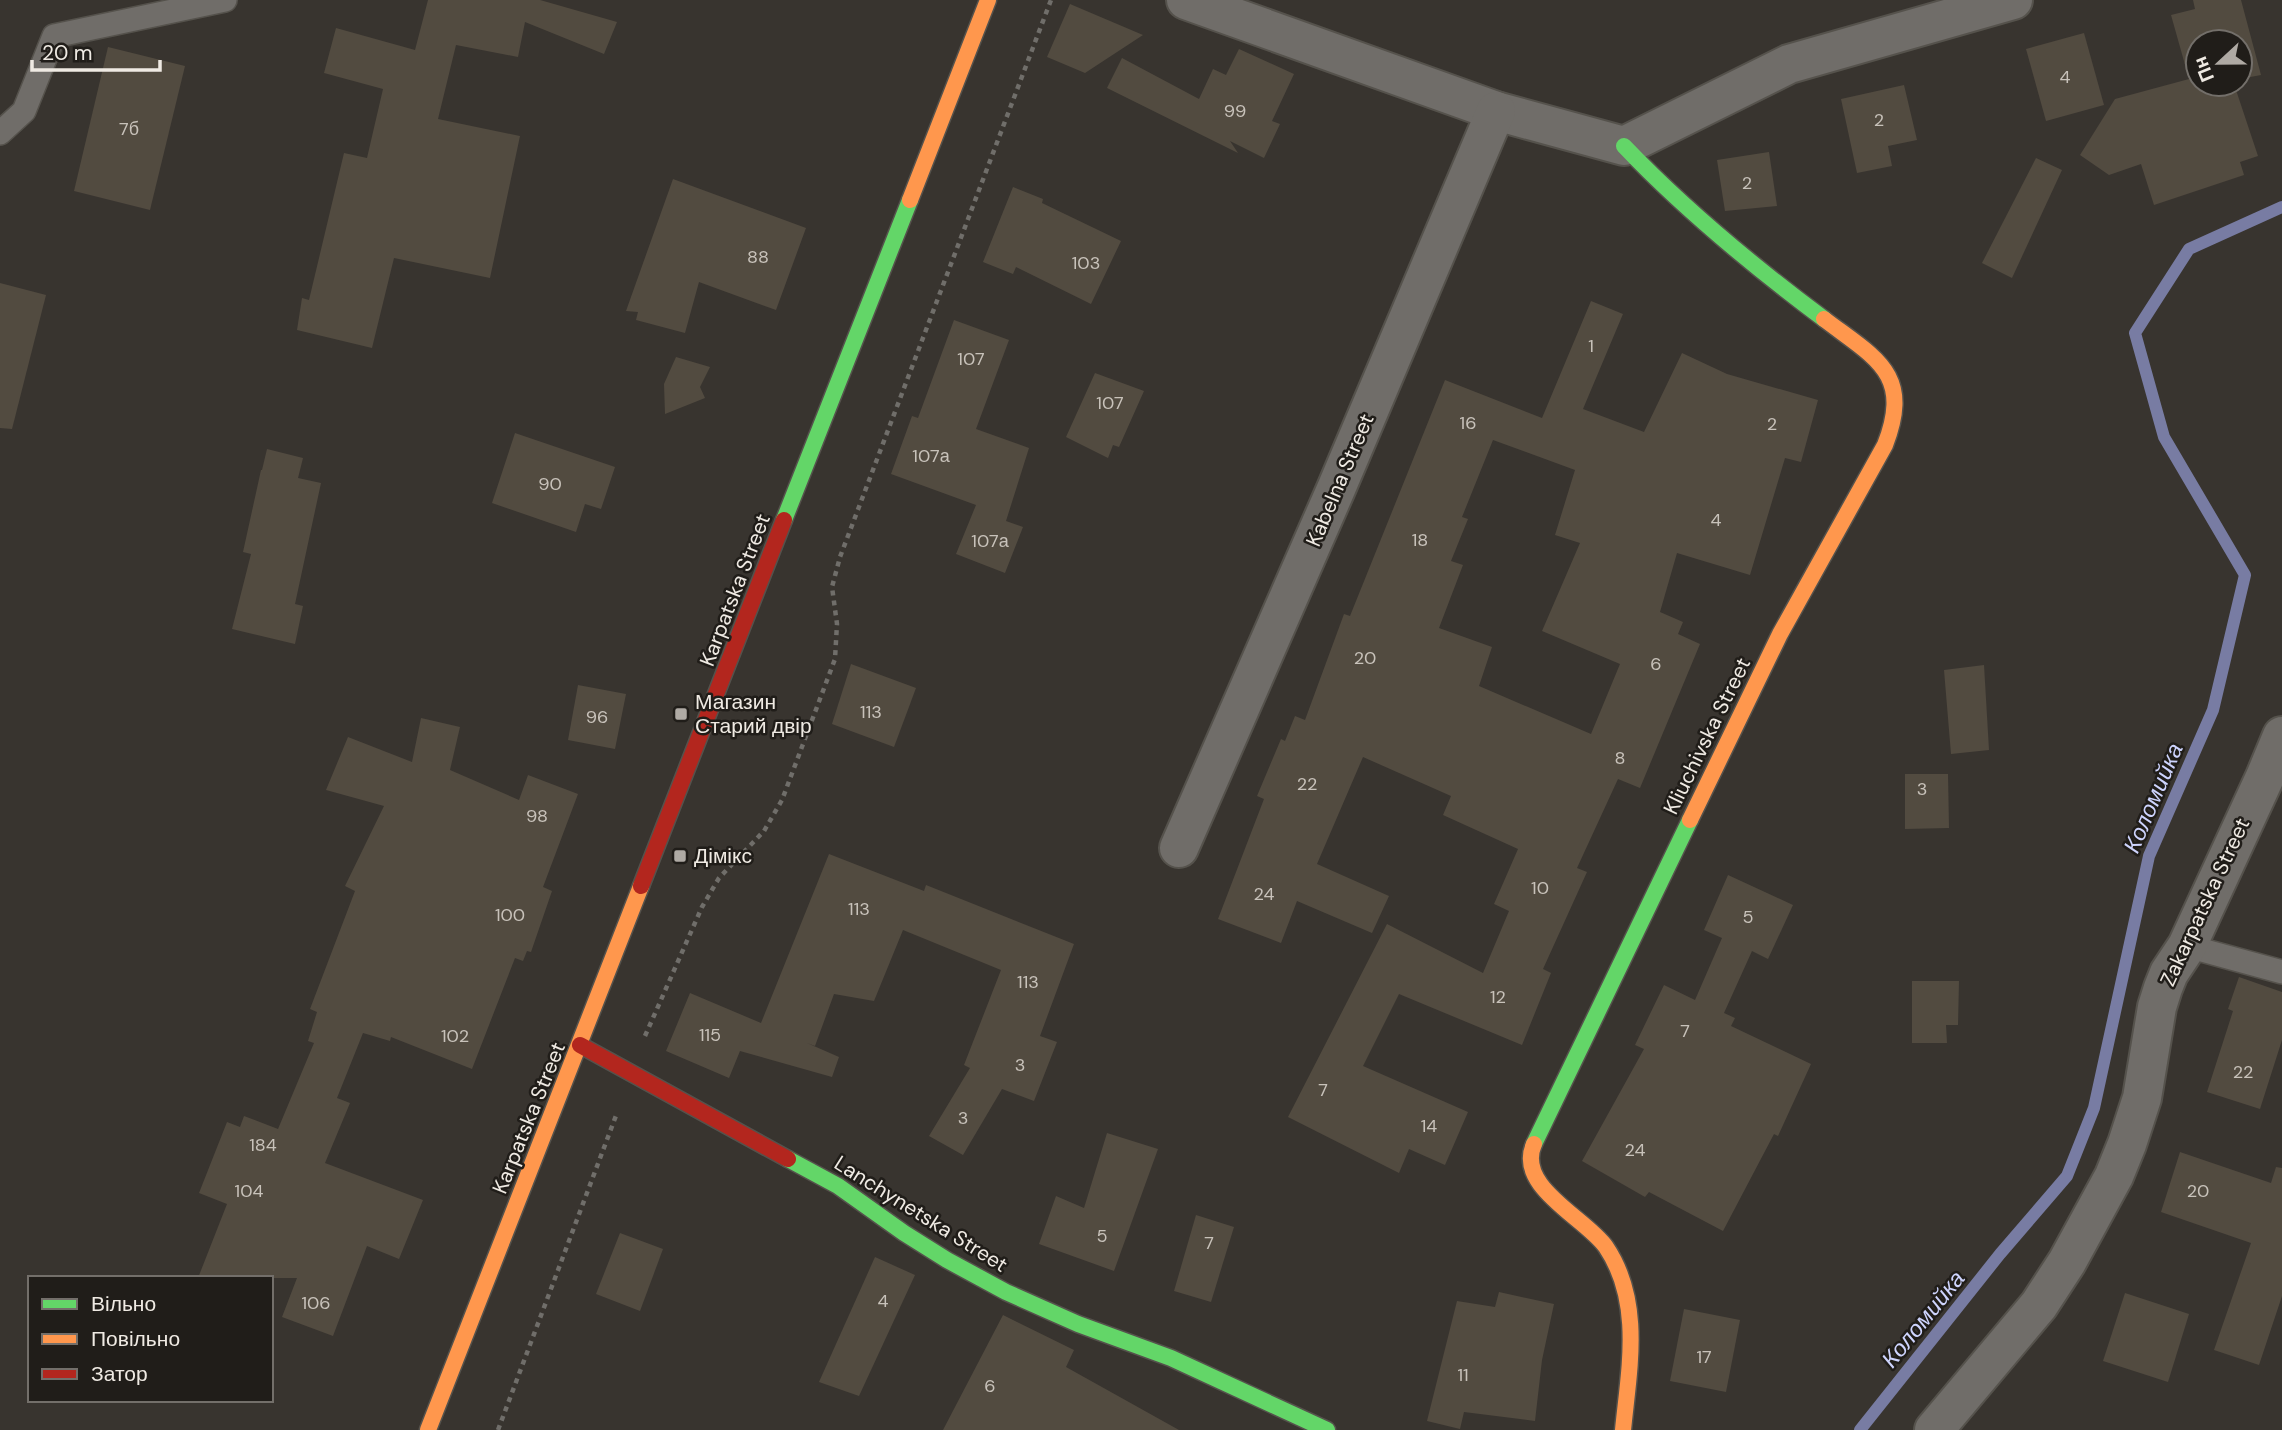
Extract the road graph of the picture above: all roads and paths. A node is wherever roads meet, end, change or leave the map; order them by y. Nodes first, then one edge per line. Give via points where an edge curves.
1 (225, 0) edge
2 (988, 0) edge
3 (1051, 0) edge
4 (1186, 0) edge
5 (2013, 0) edge
6 (1496, 111) junction
7 (0, 133) edge
8 (1624, 146) junction
9 (2282, 736) edge
10 (1179, 848) dead end
11 (2187, 946) junction
12 (2282, 972) edge
13 (580, 1045) junction
14 (630, 1073) junction
15 (428, 1430) edge
16 (498, 1430) edge
17 (1327, 1430) edge
18 (1623, 1430) edge
19 (1934, 1430) edge

1 - 7 lane via 54,36 24,111
2 - 13 street, Karpatska Street
3 - 14 path via 840,557 832,587 835,659 782,800 764,831 719,878 702,907
4 - 6 street
5 - 8 street via 1789,64
6 - 8 street
6 - 10 street, Kabelna Street
8 - 18 street, Kliuchivska Street via 1752,265 1874,357 1889,375 1896,410 1885,445 1780,634 1532,1148 1530,1159 1537,1180 1599,1238 1623,1282 1632,1334
9 - 11 street, Zakarpatska Street
11 - 12 lane
11 - 19 street, Zakarpatska Street via 2169,973 2157,1007 2142,1098 2114,1176 2039,1305
13 - 14 street, Lanchynetska Street
13 - 15 street, Karpatska Street
14 - 16 path
14 - 17 street, Lanchynetska Street via 838,1186 914,1240 1006,1292 1171,1358

